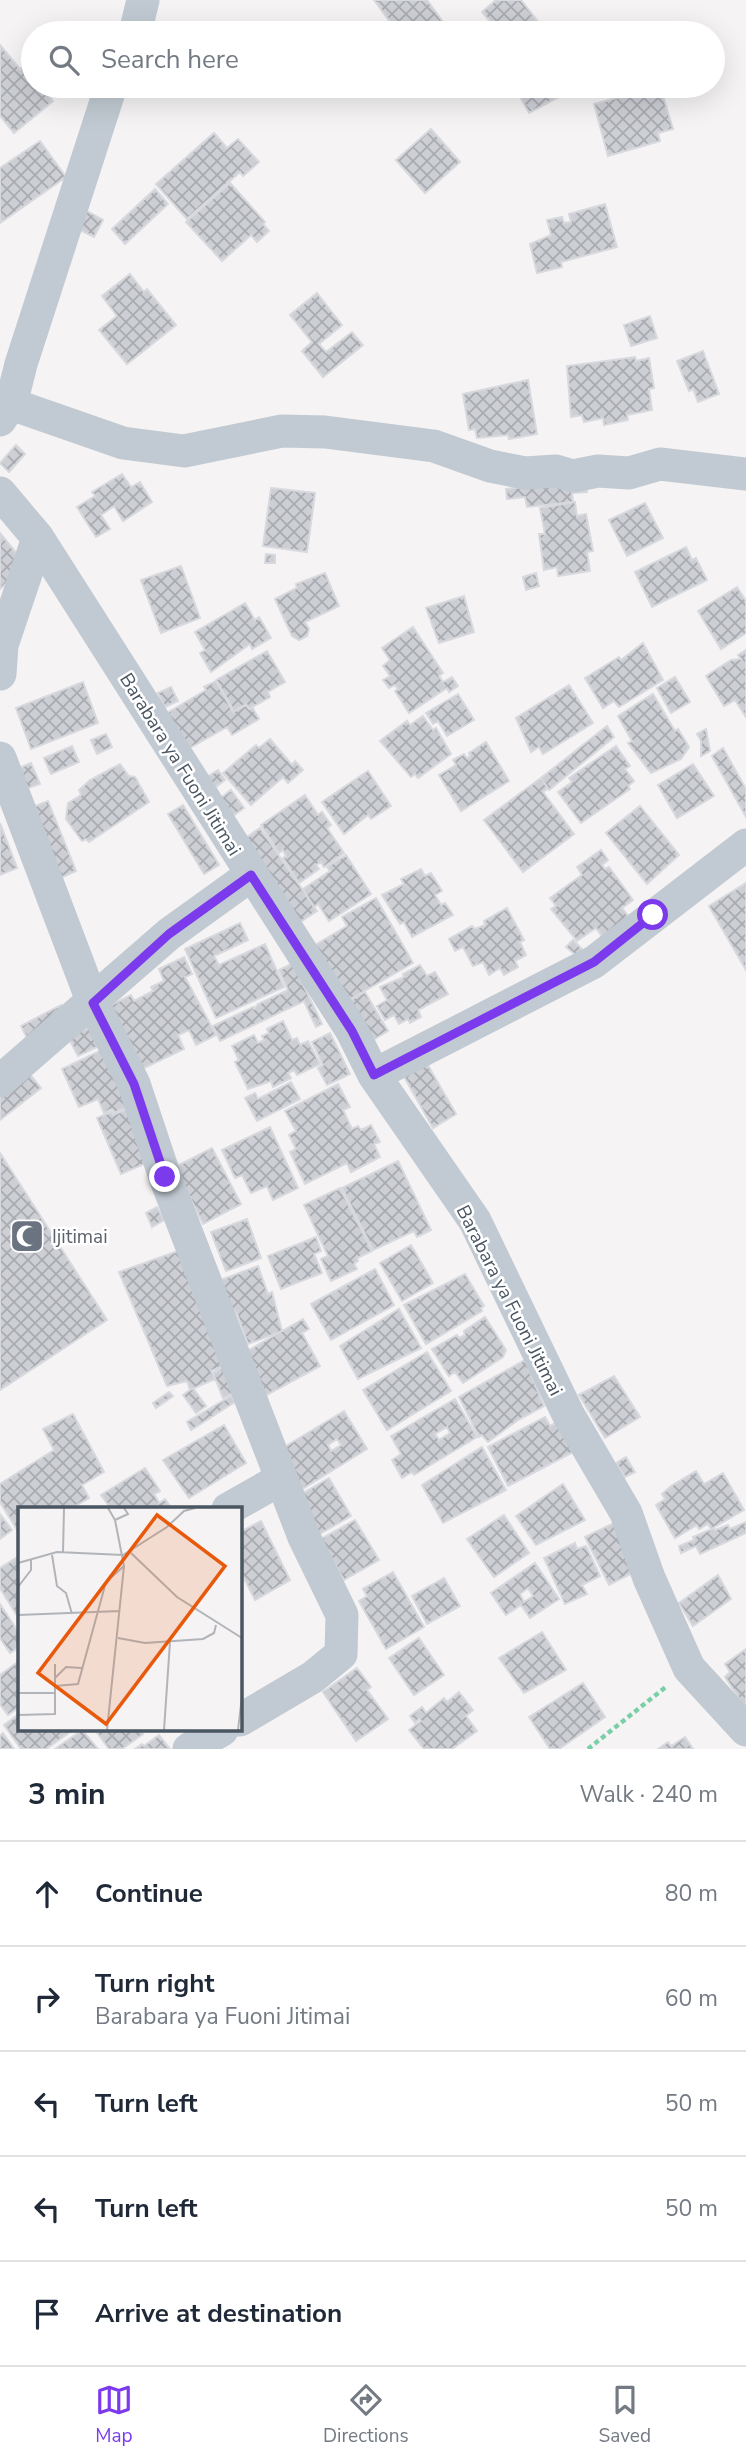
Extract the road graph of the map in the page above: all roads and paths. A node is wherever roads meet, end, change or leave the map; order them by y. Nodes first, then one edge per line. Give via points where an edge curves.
1 (143, 0) edge
2 (138, 21) edge
3 (107, 98) edge
4 (5, 412) edge
5 (746, 474) edge
6 (0, 493) edge
7 (38, 538) junction
8 (0, 674) edge
9 (0, 758) edge
10 (746, 845) edge
11 (251, 875) junction
12 (93, 1003) junction
13 (374, 1075) junction
14 (0, 1081) edge
15 (281, 1479) junction
16 (232, 1507) edge
17 (689, 1668) junction
18 (242, 1719) edge
19 (746, 1730) edge
20 (168, 1731) edge
21 (220, 1731) edge
22 (182, 1749) edge
23 (189, 1749) edge
24 (588, 1749) edge

1 - 2 street
3 - 4 street
4 - 5 street via 123,443 184,451 282,431 325,432 434,446 525,473 629,473 660,464
6 - 7 street, Barabara ya Fuoni Jitimai
7 - 8 street via 2,646
7 - 11 street, Barabara ya Fuoni Jitimai
9 - 12 street
10 - 13 street via 594,962
11 - 12 street via 169,934
11 - 13 street, Barabara ya Fuoni Jitimai via 352,1031
12 - 14 street
12 - 15 street via 134,1084
13 - 17 street, Barabara ya Fuoni Jitimai via 475,1221 568,1413 626,1513
15 - 16 street
15 - 18 street via 342,1615 341,1654 313,1677
17 - 19 street, Barabara ya Fuoni Jitimai
17 - 24 path
20 - 22 street
21 - 23 street

